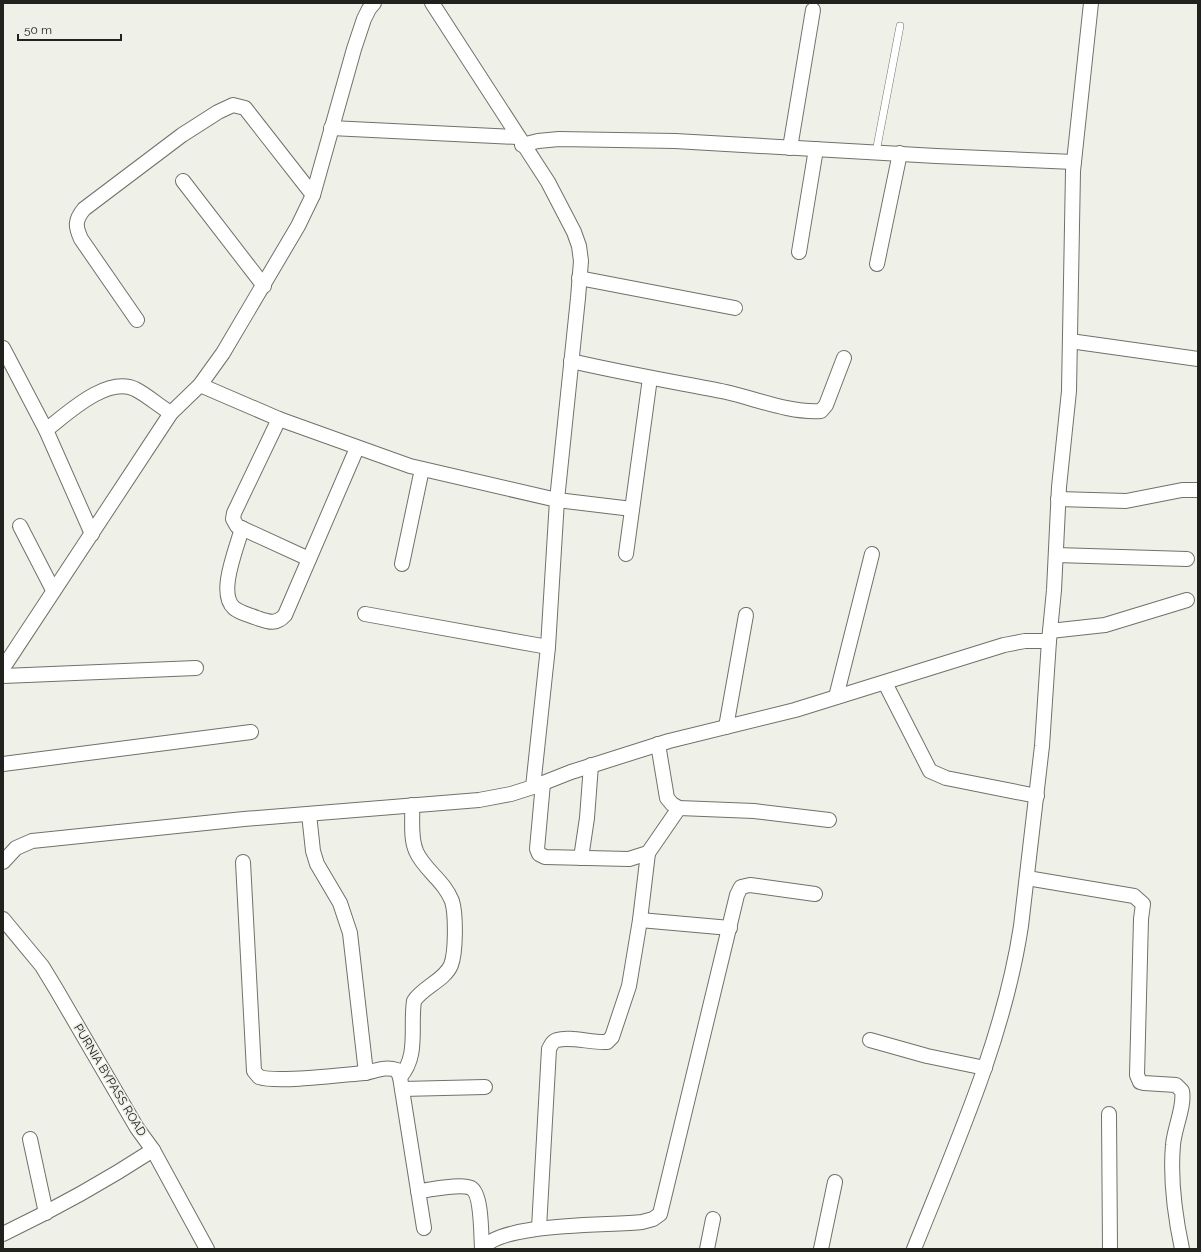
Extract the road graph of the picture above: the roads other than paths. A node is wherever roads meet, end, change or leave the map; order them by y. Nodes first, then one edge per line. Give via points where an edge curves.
1 (374, 3) edge
2 (432, 3) edge
3 (1091, 3) edge
4 (813, 10) dead end
5 (900, 26) dead end
6 (331, 128) junction
7 (520, 141) junction
8 (790, 148) junction
9 (816, 149) junction
10 (876, 152) junction
11 (900, 154) junction
12 (1074, 162) junction
13 (184, 181) dead end
14 (313, 195) junction
15 (799, 252) dead end
16 (877, 264) dead end
17 (580, 278) junction
18 (264, 286) junction
19 (735, 308) dead end
20 (137, 320) dead end
21 (1070, 341) junction
22 (3, 348) edge
23 (844, 358) dead end
24 (1198, 359) edge
25 (571, 362) junction
26 (650, 378) junction
27 (200, 385) junction
28 (171, 413) junction
29 (279, 419) junction
30 (46, 430) junction
31 (357, 448) junction
32 (422, 469) junction
33 (1198, 490) edge
34 (1058, 499) junction
35 (557, 500) junction
36 (632, 509) junction
37 (20, 526) dead end
38 (242, 528) junction
39 (92, 534) junction
40 (626, 554) dead end
41 (872, 554) dead end
42 (1056, 555) junction
43 (1187, 558) dead end
44 (309, 559) junction
45 (402, 564) dead end
46 (53, 590) junction
47 (1187, 600) dead end
48 (365, 614) dead end
49 (746, 615) dead end
50 (1049, 636) junction
51 (548, 647) junction
52 (3, 668) edge
53 (196, 668) dead end
54 (885, 683) junction
55 (836, 697) junction
56 (726, 727) junction
57 (251, 732) dead end
58 (658, 744) junction
59 (3, 764) edge
60 (591, 765) junction
61 (538, 785) junction
62 (1037, 796) junction
63 (412, 805) junction
64 (679, 808) junction
65 (308, 814) junction
66 (829, 820) dead end
67 (648, 853) junction
68 (581, 858) junction
69 (3, 862) edge
70 (243, 862) dead end
71 (1027, 878) junction
72 (815, 894) dead end
73 (3, 919) edge
74 (640, 920) junction
75 (730, 928) junction
76 (870, 1040) dead end
77 (985, 1068) junction
78 (366, 1072) junction
79 (401, 1083) junction
80 (485, 1088) dead end
81 (1109, 1114) dead end
82 (30, 1139) dead end
83 (153, 1150) junction
84 (835, 1182) dead end
85 (418, 1191) junction
86 (46, 1213) junction
87 (713, 1220) dead end
88 (424, 1228) dead end
89 (539, 1228) junction
90 (3, 1234) edge
91 (482, 1248) edge
92 (207, 1249) edge
93 (708, 1249) edge
94 (822, 1249) edge
95 (914, 1249) edge
96 (1110, 1249) edge
97 (1182, 1249) edge

1 - 6 street via 364,19
2 - 7 street
3 - 12 street
4 - 8 street
5 - 10 lane
6 - 7 street
6 - 14 street
7 - 8 street via 674,141
7 - 17 street via 548,182 574,232 579,246
8 - 9 street
9 - 10 street
9 - 15 street
10 - 11 street
11 - 12 street
11 - 16 street
12 - 21 street
13 - 18 street
14 - 18 street
14 - 20 street via 245,108 233,105 182,135 84,209 77,218 76,229
17 - 19 street
17 - 25 street
18 - 27 street
21 - 24 street
21 - 34 street via 1069,391
22 - 30 street
23 - 26 street via 826,405 821,411 799,411 727,393
25 - 26 street
25 - 35 street
26 - 36 street
27 - 28 street
27 - 29 street
28 - 30 street via 134,388 115,387 97,392
28 - 39 street
29 - 31 street
29 - 38 street via 234,513 233,518 237,526
30 - 39 street
31 - 32 street
31 - 44 street
32 - 35 street
32 - 45 street
33 - 34 street via 1182,490 1126,501
34 - 42 street
35 - 36 street
35 - 51 street
36 - 40 street
37 - 46 street
38 - 44 street
38 - 44 street via 226,587 227,598 234,608 244,613 271,622 279,621 285,615
39 - 46 street
41 - 55 street
42 - 43 street
42 - 50 street
46 - 52 street
47 - 50 street via 1105,625
48 - 51 street
49 - 56 street
50 - 54 street via 1004,645
50 - 62 street
51 - 61 street
52 - 53 street
54 - 55 street
54 - 62 street via 930,771 946,778
55 - 56 street
56 - 58 street
57 - 59 street
58 - 60 street
58 - 64 street via 667,798
60 - 61 street
60 - 68 street
61 - 63 street via 511,794 479,800
61 - 68 street via 539,854 544,857
62 - 71 street
63 - 65 street
63 - 79 street via 416,853 452,900 453,954 450,966 444,974 414,1001 411,1057
64 - 66 street via 754,811
64 - 67 street
65 - 69 street via 32,841 16,848
65 - 78 street via 313,851 346,916
67 - 68 street via 629,859
67 - 74 street
70 - 78 street via 254,1072 259,1077 275,1079
71 - 77 street via 1018,948
71 - 97 street via 1134,896 1143,904 1140,924 1137,1075 1144,1084 1176,1085 1182,1091 1172,1153 1176,1217
72 - 75 street via 745,885 737,895
73 - 83 street, PURNIA BYPASS ROAD via 42,966 136,1128
74 - 75 street
74 - 89 street via 629,986 612,1036 607,1042 597,1043 558,1040 552,1043 549,1049
75 - 89 street via 660,1214 653,1219 629,1224
76 - 77 street via 927,1056
77 - 95 street
78 - 79 street via 389,1067 397,1070
79 - 80 street
79 - 85 street
81 - 96 street
82 - 86 street
83 - 86 street via 106,1181
83 - 92 street, PURNIA BYPASS ROAD
84 - 94 street
85 - 88 street
85 - 91 street via 458,1186 470,1187 475,1191 478,1199
86 - 90 street
87 - 93 street
89 - 91 street via 495,1238

